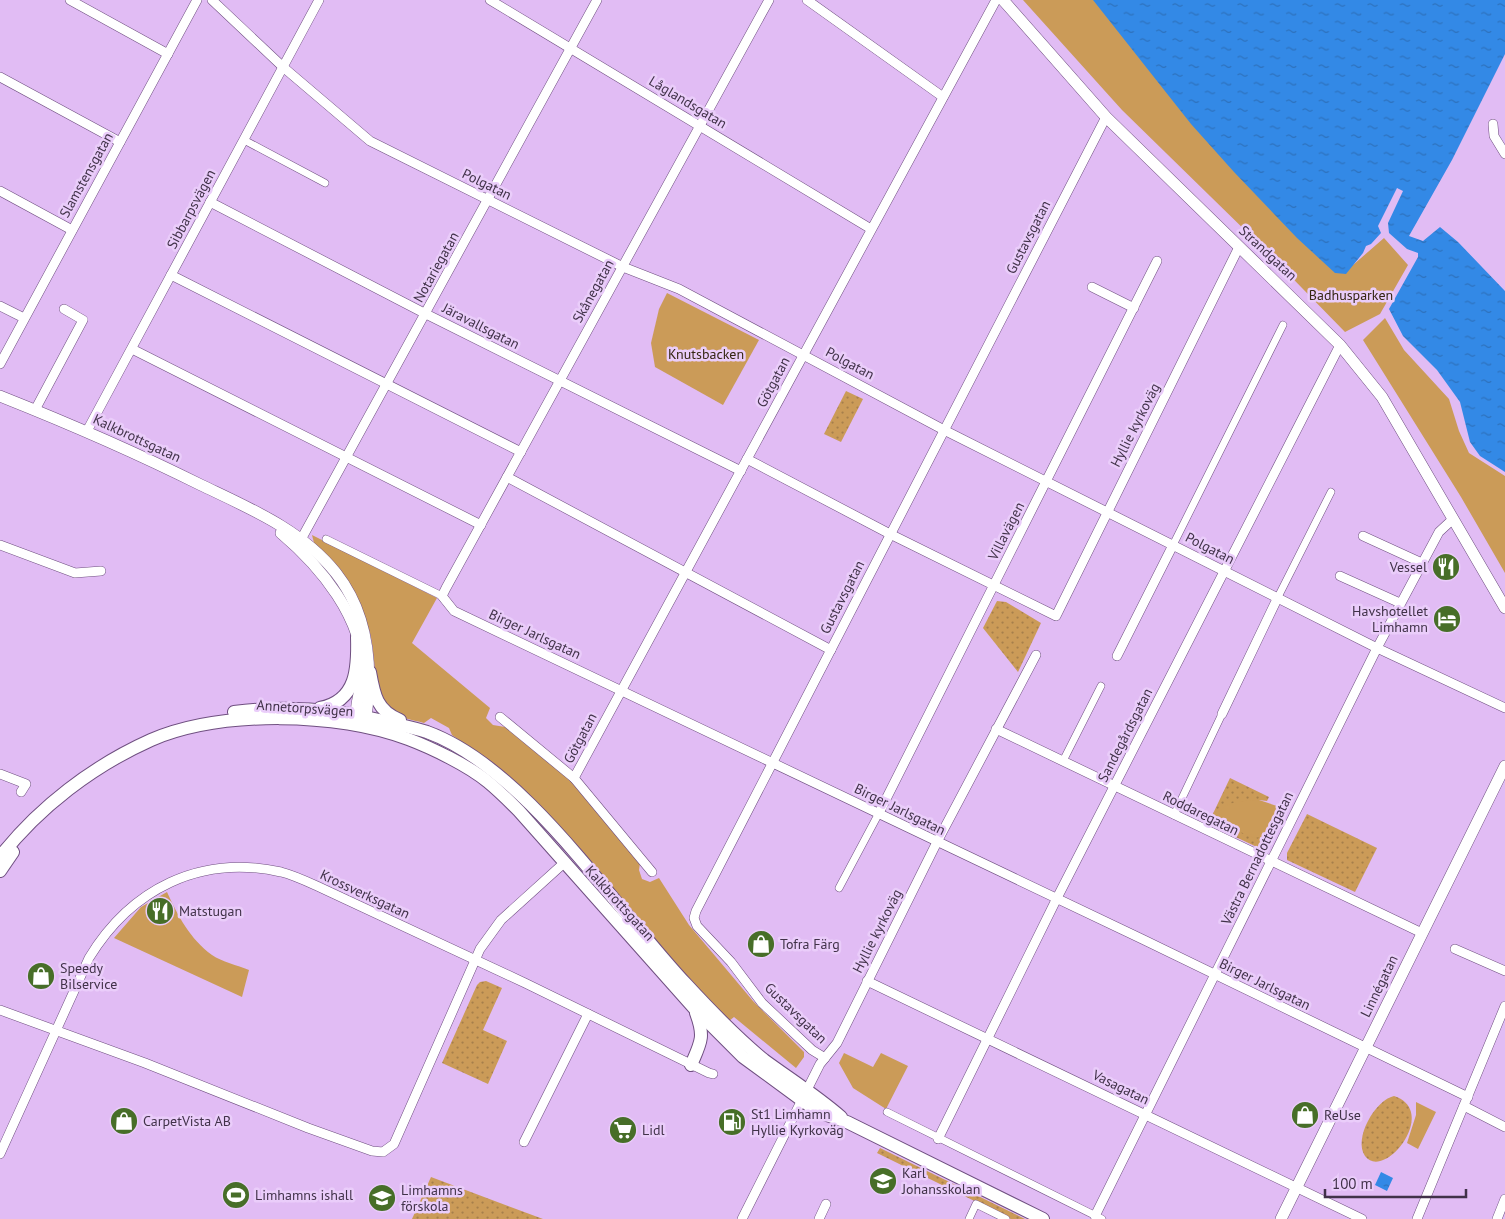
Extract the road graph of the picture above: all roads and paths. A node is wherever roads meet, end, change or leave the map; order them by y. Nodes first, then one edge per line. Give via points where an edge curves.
1 (70, 0) edge
2 (197, 0) edge
3 (212, 0) edge
4 (318, 0) edge
5 (490, 0) edge
6 (597, 0) edge
7 (768, 0) edge
8 (808, 0) edge
9 (996, 0) edge
10 (1003, 0) edge
11 (571, 47) junction
12 (168, 54) junction
13 (283, 67) junction
14 (0, 77) edge
15 (943, 97) junction
16 (1106, 117) junction
17 (1493, 124) dead end
18 (700, 125) junction
19 (244, 140) junction
20 (120, 142) junction
21 (1505, 154) edge
22 (325, 183) dead end
23 (0, 191) edge
24 (488, 200) junction
25 (210, 202) junction
26 (871, 229) junction
27 (72, 230) junction
28 (1240, 247) junction
29 (1157, 260) dead end
30 (622, 267) junction
31 (171, 275) junction
32 (1092, 287) dead end
33 (0, 306) edge
34 (1134, 308) junction
35 (64, 309) dead end
36 (426, 314) junction
37 (24, 318) junction
38 (1283, 325) dead end
39 (1340, 345) junction
40 (132, 349) junction
41 (804, 354) junction
42 (0, 364) edge
43 (560, 381) junction
44 (386, 386) junction
45 (0, 396) edge
46 (34, 410) junction
47 (944, 430) junction
48 (86, 431) junction
49 (521, 452) junction
50 (348, 457) junction
51 (747, 459) junction
52 (741, 471) junction
53 (507, 477) junction
54 (1047, 481) junction
55 (1331, 492) dead end
56 (1107, 511) junction
57 (1453, 519) junction
58 (481, 526) junction
59 (890, 534) junction
60 (1363, 536) dead end
61 (326, 539) dead end
62 (299, 543) junction
63 (0, 545) edge
64 (1173, 545) junction
65 (1422, 563) junction
66 (1224, 570) junction
67 (102, 571) dead end
68 (686, 572) junction
69 (1340, 576) dead end
70 (994, 586) junction
71 (442, 596) junction
72 (1278, 597) junction
73 (1400, 603) junction
74 (1505, 608) edge
75 (357, 637) junction
76 (1377, 648) junction
77 (830, 650) junction
78 (1036, 655) dead end
79 (1116, 656) dead end
80 (370, 672) junction
81 (1101, 686) dead end
82 (622, 690) junction
83 (1505, 708) edge
84 (310, 709) junction
85 (1222, 714) joint
86 (500, 716) dead end
87 (361, 719) junction
88 (996, 729) junction
89 (428, 732) junction
90 (153, 739) junction
91 (1063, 761) junction
92 (772, 762) junction
93 (1505, 766) edge
94 (0, 774) edge
95 (574, 778) junction
96 (1114, 786) junction
97 (21, 792) dead end
98 (58, 798) junction
99 (879, 813) junction
100 (1174, 815) junction
101 (937, 842) junction
102 (0, 858) edge
103 (1270, 861) junction
104 (564, 863) junction
105 (0, 871) edge
106 (652, 872) dead end
107 (839, 888) dead end
108 (1057, 898) junction
109 (1422, 933) junction
110 (1455, 949) dead end
111 (475, 960) junction
112 (1505, 971) edge
113 (1214, 974) junction
114 (867, 981) junction
115 (1505, 1006) edge
116 (694, 1008) junction
117 (0, 1010) edge
118 (588, 1014) junction
119 (55, 1030) junction
120 (987, 1037) junction
121 (1366, 1048) junction
122 (825, 1058) junction
123 (691, 1065) junction
124 (713, 1074) dead end
125 (805, 1096) junction
126 (1466, 1102) junction
127 (887, 1112) dead end
128 (1145, 1114) junction
129 (1505, 1127) edge
130 (938, 1139) junction
131 (524, 1142) dead end
132 (0, 1154) edge
133 (1297, 1187) junction
134 (1505, 1199) edge
135 (826, 1204) dead end
136 (1099, 1217) edge
137 (742, 1219) edge
138 (819, 1219) edge
139 (969, 1219) edge
140 (1006, 1219) edge
141 (1043, 1219) edge
142 (1281, 1219) edge
143 (1362, 1219) edge
144 (1417, 1219) edge
145 (1497, 1219) edge

1 - 12 street
2 - 12 street, Slamstensgatan
3 - 13 street, Polgatan
4 - 13 street, Sibbarpsvägen
5 - 11 street, Låglandsgatan
6 - 11 street, Notariegatan
7 - 18 street, Skånegatan
8 - 15 street
9 - 15 street, Götgatan
10 - 16 street, Strandgatan
11 - 18 street, Låglandsgatan
11 - 24 street, Notariegatan
12 - 20 street, Slamstensgatan
13 - 19 street, Sibbarpsvägen
13 - 24 street, Polgatan via 370,141
14 - 20 street
15 - 26 street, Götgatan
16 - 28 street, Strandgatan
16 - 47 street, Gustavsgatan
17 - 21 street via 1494,136
18 - 26 street, Låglandsgatan
18 - 30 street, Skånegatan
19 - 22 street
19 - 25 street, Sibbarpsvägen
20 - 27 street, Slamstensgatan
23 - 27 street
24 - 30 street, Polgatan
24 - 36 street, Notariegatan
25 - 31 street, Sibbarpsvägen
25 - 36 street, Järavallsgatan
26 - 41 street, Götgatan
27 - 37 street, Slamstensgatan
28 - 39 street, Strandgatan
28 - 56 street, Hyllie kyrkoväg
29 - 34 street, Villavägen
30 - 41 street, Polgatan via 679,289
30 - 43 street, Skånegatan
31 - 40 street, Sibbarpsvägen
31 - 44 street
32 - 34 street
33 - 37 street
34 - 54 street, Villavägen
35 - 46 street via 83,320
36 - 43 street, Järavallsgatan
36 - 44 street, Notariegatan
37 - 42 street, Slamstensgatan
38 - 64 street
39 - 57 street, Strandgatan via 1382,397
39 - 66 street, Sandegårdsgatan
40 - 48 street, Sibbarpsvägen
40 - 50 street
41 - 47 street, Polgatan
41 - 51 street, Götgatan
43 - 49 street, Skånegatan
43 - 52 street, Järavallsgatan
44 - 49 street
44 - 50 street, Notariegatan
45 - 46 street, Kalkbrottsgatan
46 - 48 street, Kalkbrottsgatan
47 - 54 street, Polgatan
47 - 59 street, Gustavsgatan
48 - 62 street, Kalkbrottsgatan via 259,514
49 - 53 street, Skånegatan
50 - 58 street
50 - 62 street, Notariegatan
51 - 52 street, Götgatan
51 - 59 street
52 - 68 street, Götgatan
53 - 58 street, Skånegatan
53 - 68 street
54 - 56 street, Polgatan
54 - 70 street, Villavägen
55 - 72 street
56 - 64 street, Polgatan
56 - 70 street, Hyllie kyrkoväg via 1056,616
57 - 65 street, Västra Bernadottesgatan via 1439,532
57 - 74 street, Strandgatan
58 - 71 street, Skånegatan
59 - 70 street
59 - 77 street, Gustavsgatan
60 - 65 street
61 - 71 street, Birger Jarlsgatan
62 - 75 street, Kalkbrottsgatan via 344,608
62 - 80 street, Kalkbrottsgatan via 329,565 348,592 364,634
63 - 67 street via 75,573
64 - 66 street, Polgatan
64 - 79 street
65 - 73 street, Västra Bernadottesgatan
66 - 72 street, Polgatan
66 - 96 street, Sandegårdsgatan
68 - 77 street
68 - 82 street, Götgatan
69 - 73 street
70 - 99 street, Villavägen
71 - 82 street, Birger Jarlsgatan via 454,610
72 - 76 street, Polgatan
72 - 85 street
73 - 76 street, Västra Bernadottesgatan
75 - 84 main road via 357,670 349,691 334,704
75 - 87 street, Kalkbrottsgatan via 362,673
76 - 83 street, Polgatan
76 - 103 street, Västra Bernadottesgatan
77 - 92 street, Gustavsgatan
78 - 88 street, Hyllie kyrkoväg
80 - 87 street, Kalkbrottsgatan
80 - 89 main road via 379,706 387,714
81 - 91 street
82 - 92 street, Birger Jarlsgatan
82 - 95 street, Götgatan
84 - 87 main road, Kalkbrottsgatan
84 - 90 main road, Kalkbrottsgatan via 266,708 229,713 192,721
85 - 100 street
86 - 95 street, Götgatan
87 - 89 main road, Kalkbrottsgatan
87 - 90 main road, Annetorpsvägen via 244,719
87 - 104 main road, Kalkbrottsgatan via 408,739 487,781 519,811
88 - 91 street, Roddaregatan
88 - 101 street, Hyllie kyrkoväg
89 - 125 main road, Kalkbrottsgatan via 478,760 505,782 560,837 711,1011
90 - 98 main road, Annetorpsvägen via 89,774
91 - 96 street, Roddaregatan
92 - 99 street, Birger Jarlsgatan
92 - 122 street, Gustavsgatan via 694,918 762,1003 812,1050
93 - 109 street, Linnégatan
94 - 97 street via 26,784
95 - 106 street, Götgatan
96 - 100 street, Roddaregatan
96 - 108 street, Sandegårdsgatan
98 - 102 main road, Annetorpsvägen via 31,821
98 - 105 main road, Annetorpsvägen
99 - 101 street, Birger Jarlsgatan
99 - 107 street, Villavägen
100 - 103 street, Roddaregatan
101 - 108 street, Birger Jarlsgatan
101 - 114 street, Hyllie kyrkoväg
103 - 109 street, Roddaregatan
103 - 113 street, Västra Bernadottesgatan
104 - 111 street via 501,920
104 - 116 main road, Kalkbrottsgatan
108 - 113 street, Birger Jarlsgatan
108 - 120 street, Sandegårdsgatan
109 - 121 street, Linnégatan
110 - 112 street
111 - 118 street, Krossverksgatan
111 - 119 street, Krossverksgatan via 283,872 246,867 210,869 164,885 121,916 89,958
111 - 119 street via 394,1144 383,1152 308,1128
113 - 121 street, Birger Jarlsgatan
113 - 128 street, Västra Bernadottesgatan
114 - 120 street, Vasagatan
114 - 122 street, Hyllie kyrkoväg via 837,1043
115 - 126 street
116 - 123 main road via 703,1032
116 - 125 main road, Kalkbrottsgatan via 743,1057
117 - 119 street
118 - 123 street, Krossverksgatan
118 - 131 street
119 - 132 street, Krossverksgatan
120 - 128 street, Vasagatan
120 - 130 street, Sandegårdsgatan
121 - 126 street, Birger Jarlsgatan
121 - 133 street, Linnégatan
122 - 125 street, Hyllie kyrkoväg
123 - 124 street, Krossverksgatan
125 - 137 street, Hyllie kyrkoväg
125 - 141 main road, Kalkbrottsgatan via 823,1101 847,1122
126 - 129 street, Birger Jarlsgatan
126 - 144 street
127 - 130 street
128 - 133 street, Vasagatan
128 - 136 street, Västra Bernadottesgatan
130 - 136 street
133 - 142 street, Linnégatan
133 - 143 street, Vasagatan
134 - 145 street
135 - 138 street
139 - 140 street via 976,1204

